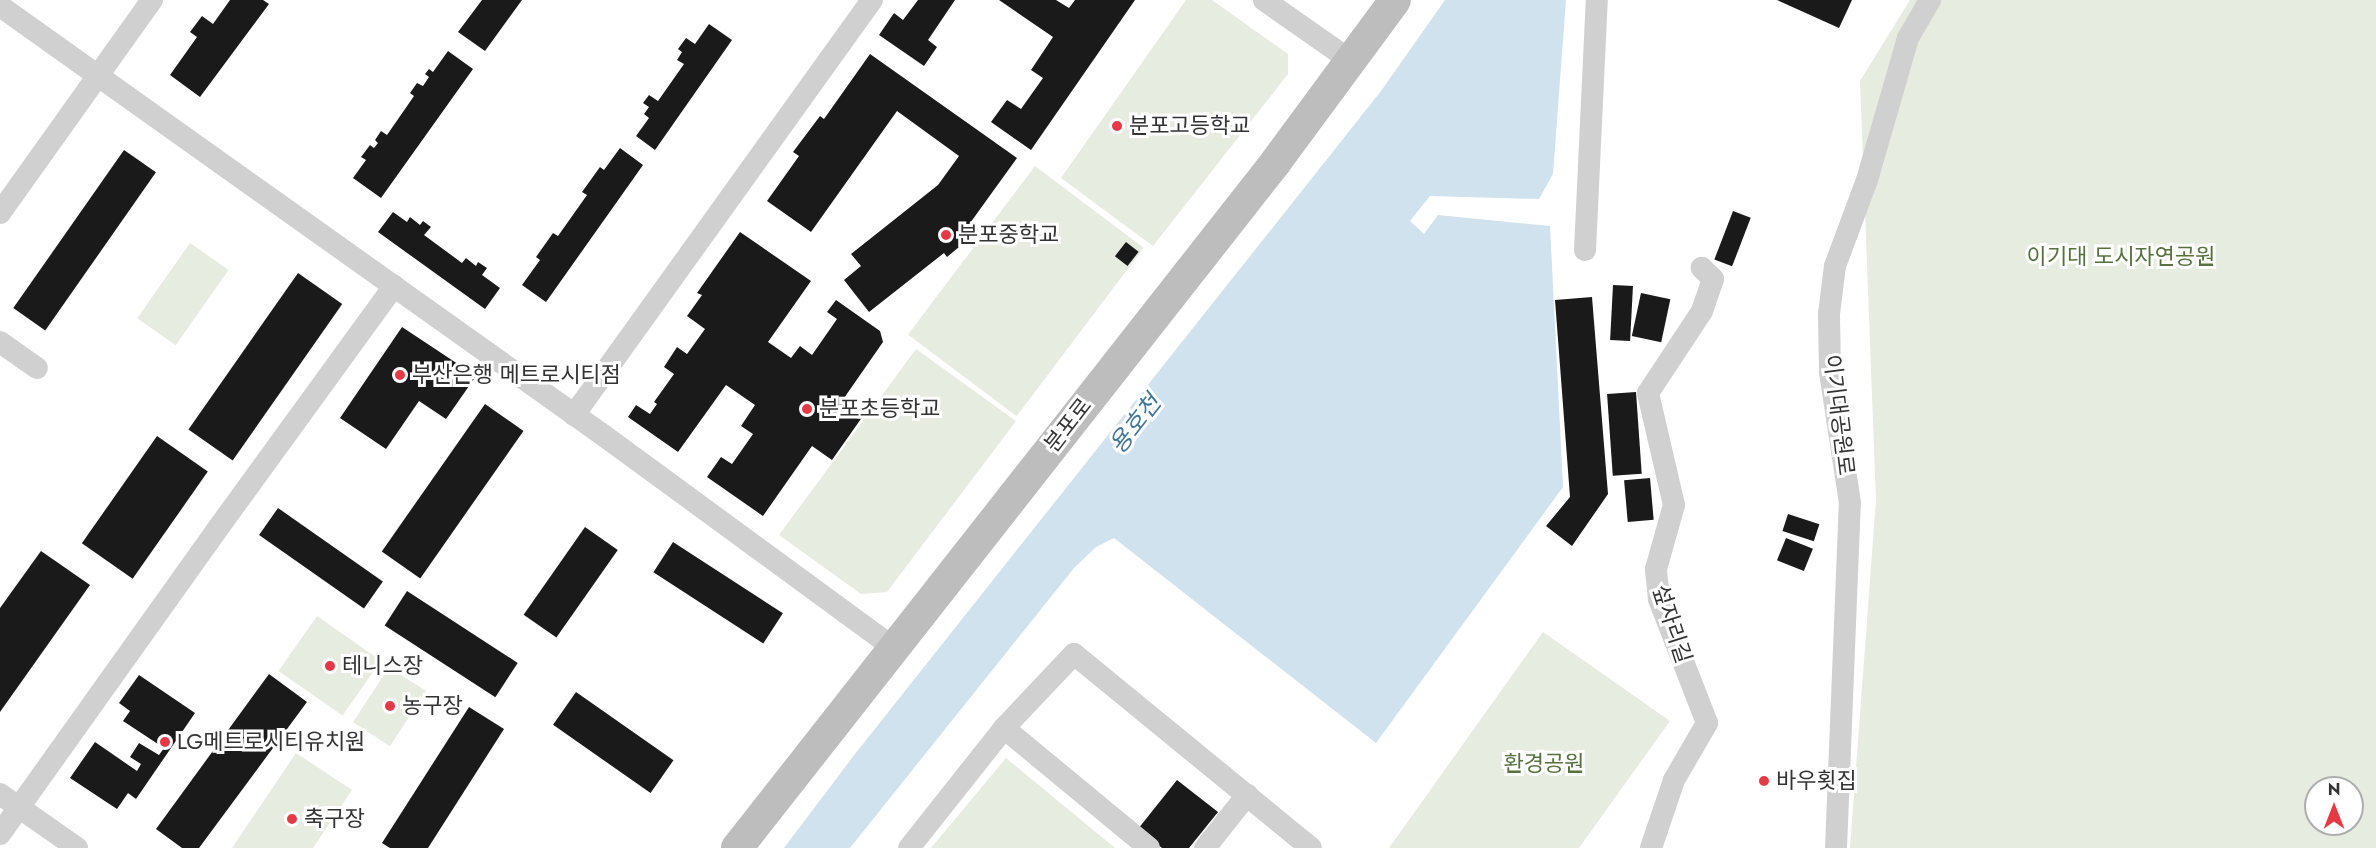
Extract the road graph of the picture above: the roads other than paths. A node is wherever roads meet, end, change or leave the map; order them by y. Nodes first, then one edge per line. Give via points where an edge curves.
1 (152, 0) edge
2 (872, 0) edge
3 (1264, 0) edge
4 (1395, 0) edge
5 (1597, 0) edge
6 (1930, 0) edge
7 (0, 6) edge
8 (1351, 61) junction
9 (98, 76) junction
10 (0, 213) edge
11 (1585, 250) dead end
12 (1702, 268) dead end
13 (394, 286) junction
14 (0, 342) edge
15 (37, 368) dead end
16 (574, 415) junction
17 (893, 647) junction
18 (1004, 728) junction
19 (0, 794) edge
20 (1247, 795) junction
21 (19, 807) junction
22 (0, 834) edge
23 (76, 848) edge
24 (737, 848) edge
25 (909, 848) edge
26 (1149, 848) edge
27 (1205, 848) edge
28 (1311, 848) edge
29 (1651, 848) edge
30 (1836, 848) edge

1 - 9 street
2 - 16 street
3 - 8 street
4 - 8 main road, 분포로
5 - 11 street
6 - 30 street, 이기대공원로 via 1908,38 1867,180 1834,266 1829,314 1830,372 1850,503
7 - 9 street
8 - 17 main road, 분포로
9 - 10 street
9 - 13 street
12 - 29 street, 섶자리길 via 1713,279 1702,310 1648,393 1674,504 1656,568 1659,599 1707,723 1674,780
13 - 16 street
13 - 21 street
14 - 15 street
16 - 17 street
17 - 24 main road, 분포로
18 - 20 street via 1074,654
18 - 25 street
18 - 26 street
19 - 21 street
20 - 27 street
20 - 28 street
21 - 22 street
21 - 23 street

